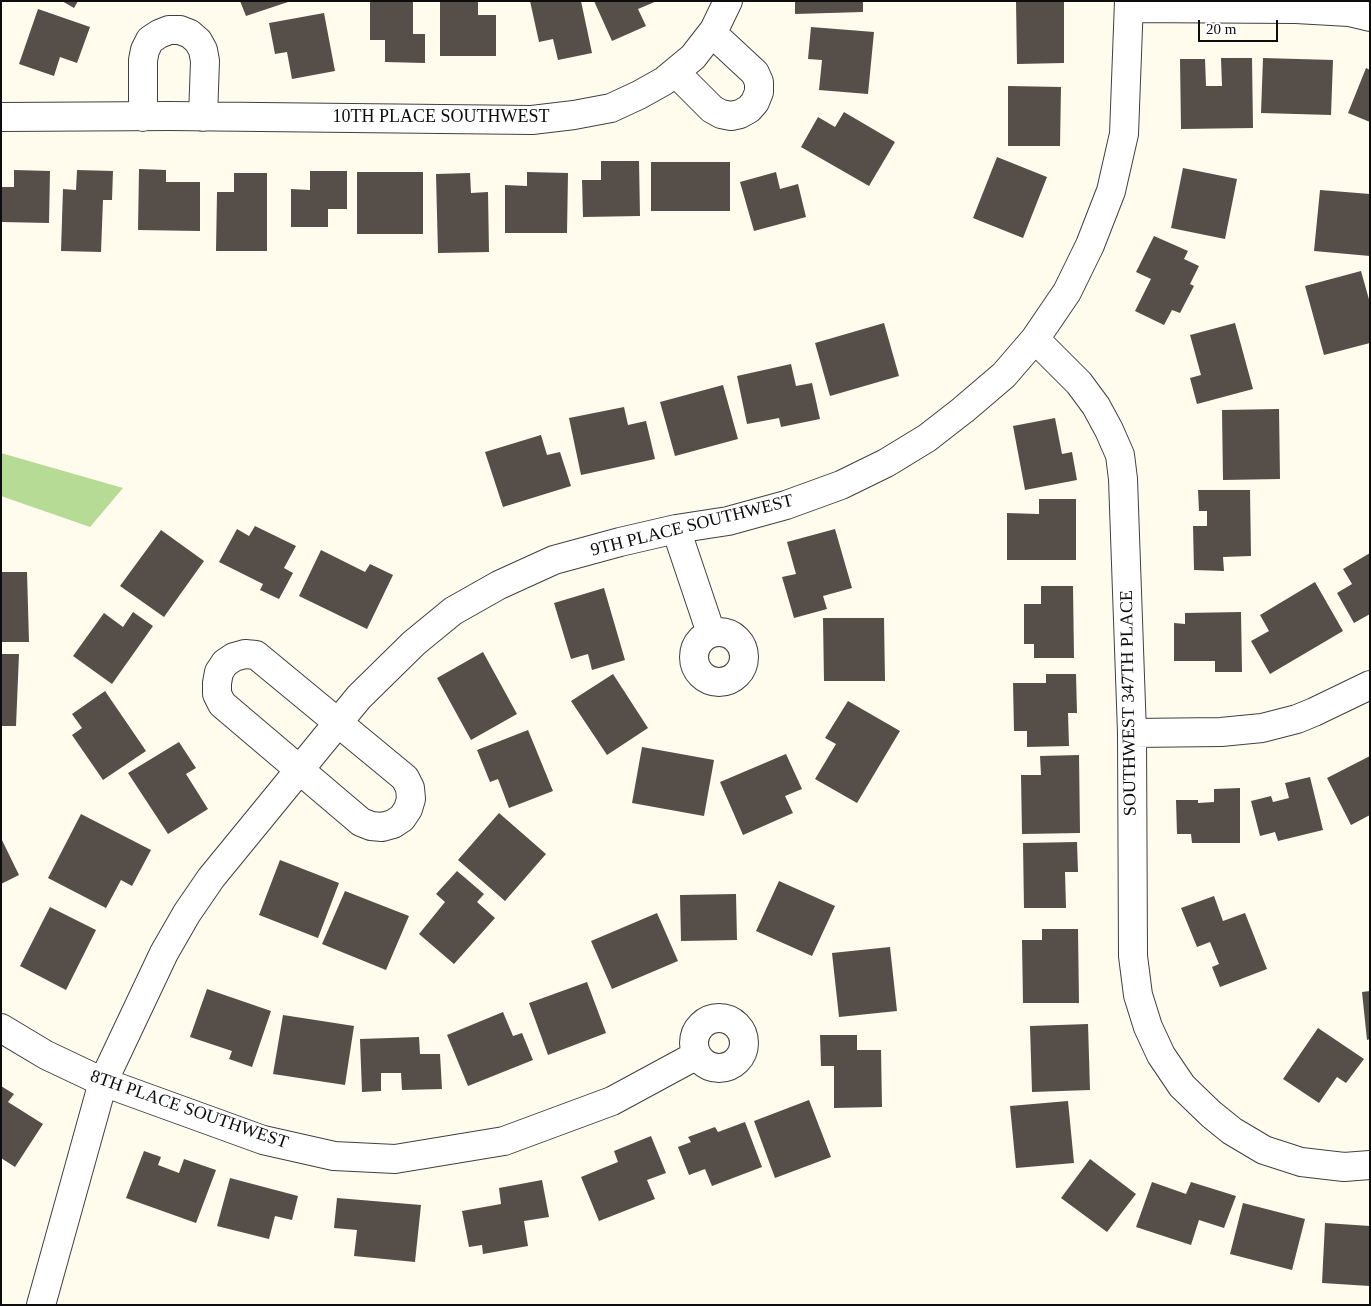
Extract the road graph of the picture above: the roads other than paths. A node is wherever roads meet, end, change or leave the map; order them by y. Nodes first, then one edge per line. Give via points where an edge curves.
1 (728, 1) edge
2 (1129, 5) edge
3 (1370, 17) edge
4 (712, 32) junction
5 (684, 65) junction
6 (1, 117) edge
7 (143, 117) junction
8 (203, 117) junction
9 (1035, 339) junction
10 (676, 529) junction
11 (711, 633) dead end
12 (1370, 685) edge
13 (338, 722) junction
14 (1132, 732) junction
15 (308, 759) junction
16 (1, 1028) edge
17 (696, 1055) dead end
18 (103, 1082) junction
19 (1370, 1165) edge
20 (41, 1305) edge

1 - 4 street, 10TH PLACE SOUTHWEST
2 - 3 street via 1296,9 1350,12
2 - 9 street, 9TH PLACE SOUTHWEST via 1124,134 1111,191 1067,292
4 - 5 street, 10TH PLACE SOUTHWEST
4 - 5 street via 755,73 759,92 749,110 730,116 712,109
5 - 8 street, 10TH PLACE SOUTHWEST via 639,96 611,108 532,120
6 - 7 street, 10TH PLACE SOUTHWEST
7 - 8 street, 10TH PLACE SOUTHWEST
7 - 8 street via 145,50 150,40 159,34 180,30 190,34 203,50
9 - 10 street, 9TH PLACE SOUTHWEST via 1004,375 963,410 927,438 886,463 841,485 786,505 728,521
9 - 14 street, SOUTHWEST 347TH PLACE via 1079,383 1096,406 1120,455
10 - 11 street
10 - 13 street, 9TH PLACE SOUTHWEST via 554,560 499,585 453,612 414,643
12 - 14 street via 1297,719 1262,728 1221,732
13 - 15 street, 9TH PLACE SOUTHWEST
13 - 15 street via 405,778 411,798 402,818 382,827 361,822
13 - 15 street via 256,655 245,654 226,663 216,683 222,704
14 - 19 street, SOUTHWEST 347TH PLACE via 1133,956 1138,995 1161,1054 1182,1086 1232,1131 1264,1150 1301,1162 1344,1167
15 - 18 street, 9TH PLACE SOUTHWEST via 211,878 188,913 164,953
16 - 18 street, 8TH PLACE SOUTHWEST
17 - 18 street, 8TH PLACE SOUTHWEST via 612,1101 504,1141 395,1160 334,1156 263,1140
18 - 20 street, 9TH PLACE SOUTHWEST

